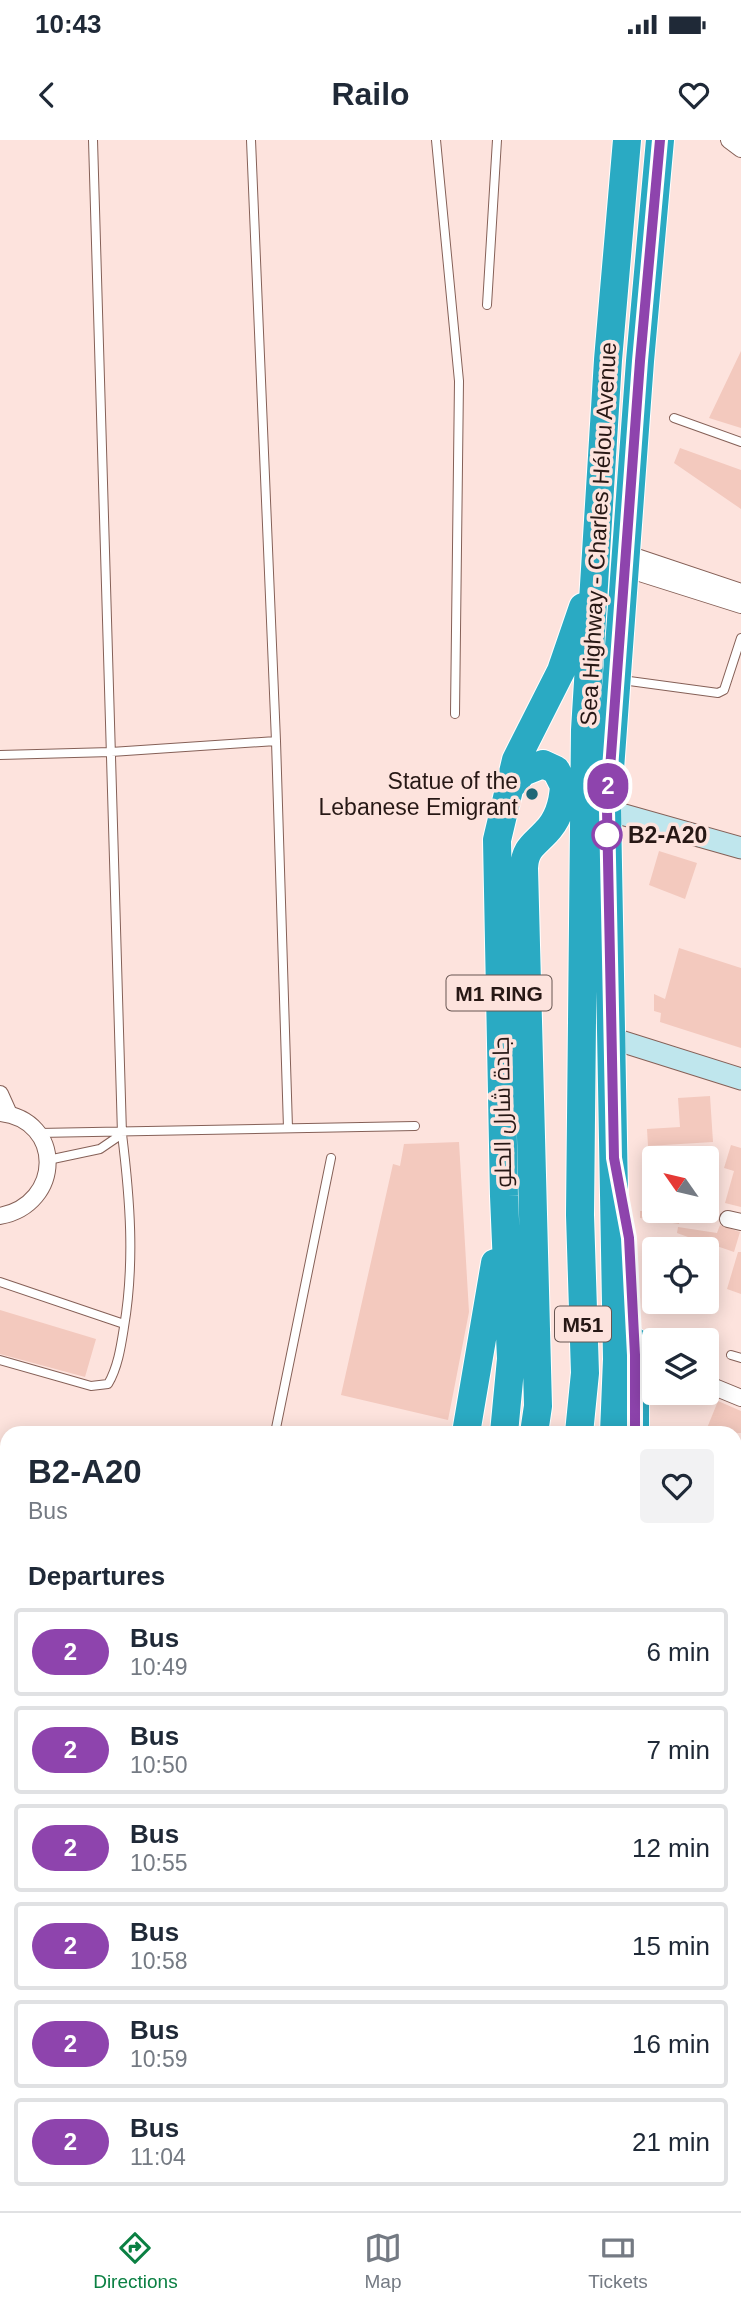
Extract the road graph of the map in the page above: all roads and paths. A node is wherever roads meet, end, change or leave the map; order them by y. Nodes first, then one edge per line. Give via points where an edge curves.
1 (93, 140) edge
2 (251, 140) edge
3 (436, 140) edge
4 (497, 140) edge
5 (612, 140) edge
6 (627, 140) edge
7 (660, 140) edge
8 (729, 140) edge
9 (741, 149) edge
10 (619, 210) junction
11 (487, 305) dead end
12 (674, 418) dead end
13 (741, 442) edge
14 (599, 533) junction
15 (624, 561) junction
16 (741, 593) edge
17 (741, 605) edge
18 (741, 638) edge
19 (616, 679) junction
20 (455, 714) dead end
21 (276, 741) junction
22 (111, 752) junction
23 (0, 755) edge
24 (507, 790) junction
25 (607, 810) junction
26 (545, 834) junction
27 (741, 848) edge
28 (582, 864) junction
29 (611, 1038) junction
30 (741, 1079) edge
31 (0, 1094) edge
32 (4, 1114) edge
33 (415, 1126) dead end
34 (288, 1128) junction
35 (38, 1133) junction
36 (122, 1134) junction
37 (331, 1158) dead end
38 (614, 1158) junction
39 (48, 1160) junction
40 (504, 1196) junction
41 (0, 1216) edge
42 (0, 1282) edge
43 (124, 1324) junction
44 (642, 1336) edge
45 (731, 1355) dead end
46 (741, 1357) edge
47 (0, 1360) edge
48 (642, 1381) edge
49 (719, 1389) edge
50 (741, 1398) edge
51 (276, 1426) edge
52 (467, 1426) edge
53 (505, 1426) edge
54 (536, 1426) edge
55 (580, 1426) edge
56 (614, 1426) edge
57 (636, 1426) edge

1 - 22 lane
2 - 21 lane
3 - 20 lane via 459,381
4 - 11 lane
5 - 10 highway
6 - 10 highway, Sea Highway - Charles Hélou Avenue / M51
7 - 15 highway, Sea Highway - Charles Hélou Avenue / M51
8 - 9 street
10 - 14 highway, Sea Highway - Charles Hélou Avenue / M51
12 - 13 lane
14 - 24 highway, M1 RING via 571,647 525,741
14 - 28 highway, Sea Highway - Charles Hélou Avenue / M51
15 - 16 street
15 - 17 street
15 - 19 highway, Sea Highway - Charles Hélou Avenue / M51
18 - 19 lane via 724,690 718,693
19 - 25 highway, Sea Highway - Charles Hélou Avenue / M51
21 - 22 lane
21 - 34 lane
22 - 23 lane
22 - 36 lane
24 - 26 highway, جادة شارل الحلو via 535,765 556,770 562,778 563,795
24 - 40 highway, جادة شارل الحلو / M1 RING via 496,859
25 - 27 street
25 - 29 highway, Sea Highway - Charles Hélou Avenue / M51
26 - 28 highway via 565,838
26 - 54 highway, جادة شارل الحلو via 528,849 524,868
28 - 55 highway, Sea Highway - Charles Hélou Avenue / M51 via 580,1215 585,1373
29 - 30 street
29 - 38 highway, Sea Highway - Charles Hélou Avenue / M51
31 - 32 street
32 - 35 street
33 - 34 lane
34 - 36 lane
35 - 36 lane via 99,1130
35 - 39 street
36 - 39 lane via 100,1149
36 - 43 lane via 131,1244
37 - 51 lane
38 - 44 highway
38 - 56 highway, Sea Highway - Charles Hélou Avenue / M51
39 - 41 street via 47,1177 29,1205
40 - 52 highway
40 - 53 highway, جادة شارل الحلو / M1 RING via 511,1359
42 - 43 lane
43 - 47 lane via 113,1376 102,1387
45 - 46 lane
48 - 57 highway
49 - 50 street

